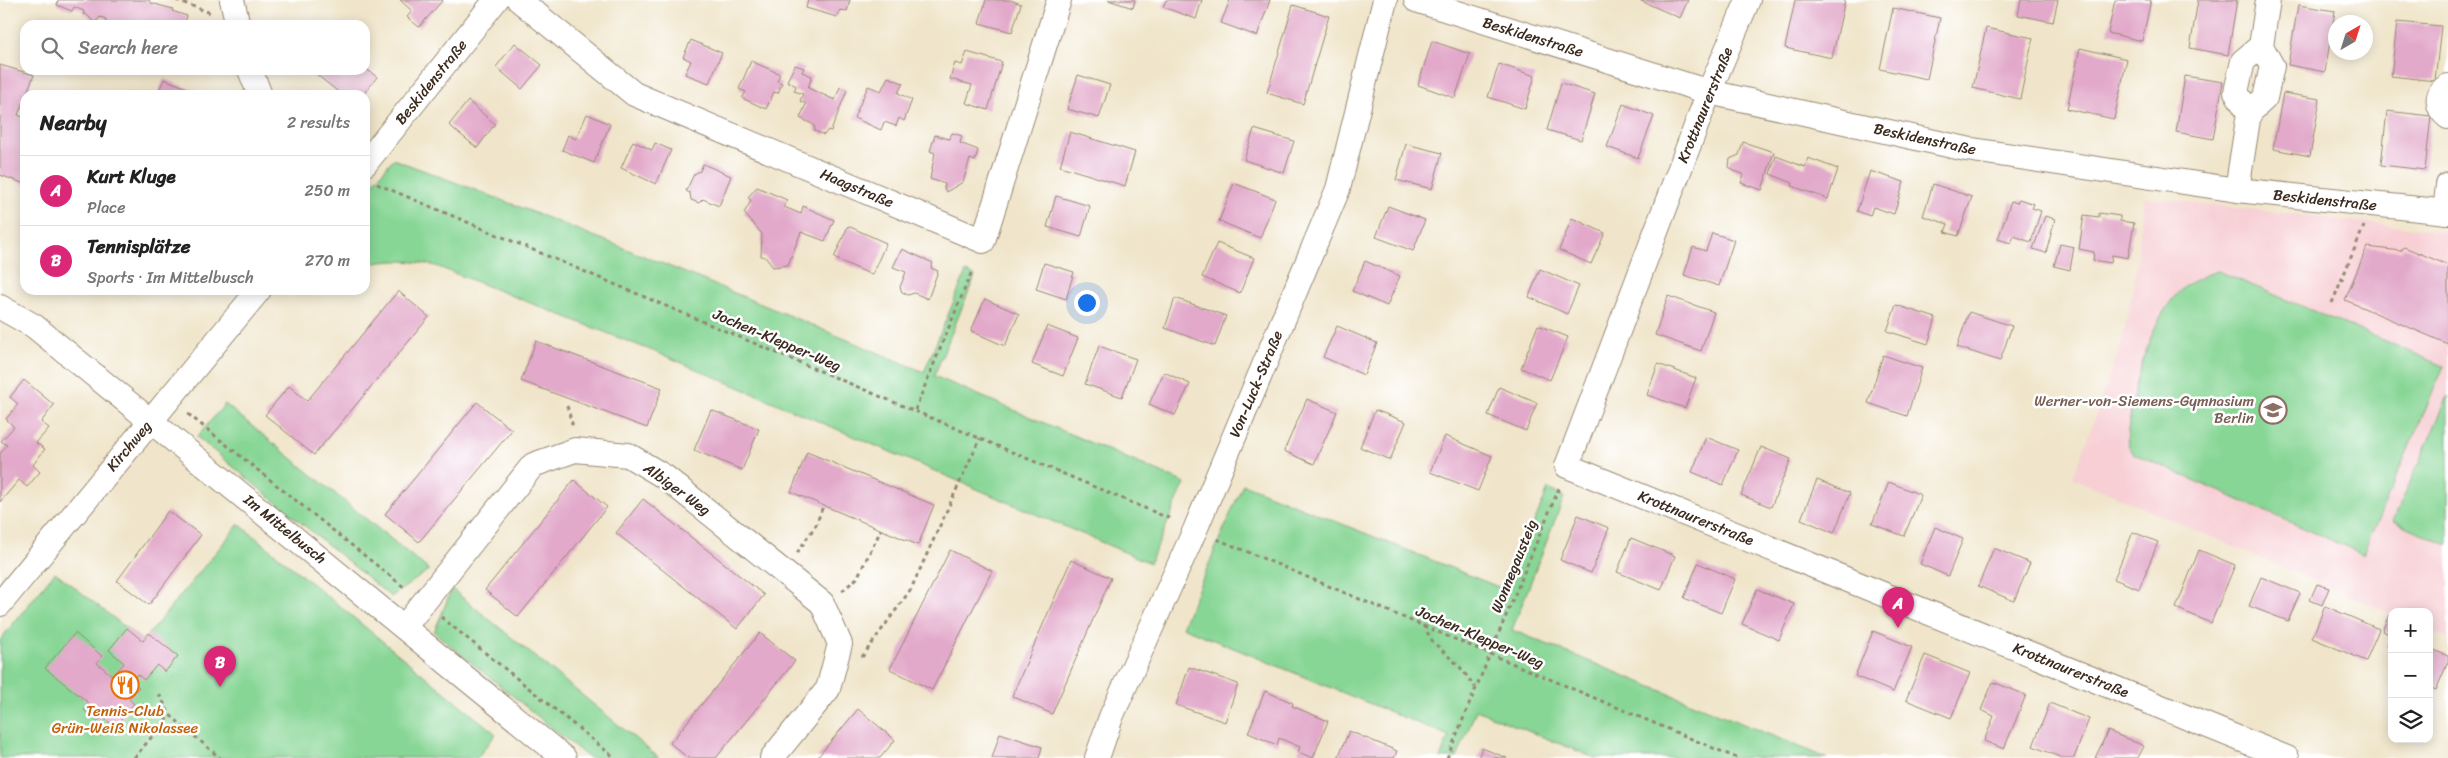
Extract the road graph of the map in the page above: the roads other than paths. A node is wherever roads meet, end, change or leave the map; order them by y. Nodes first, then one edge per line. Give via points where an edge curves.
1 (496, 0) edge
2 (519, 0) edge
3 (1059, 0) edge
4 (1385, 0) edge
5 (1416, 0) edge
6 (1748, 0) edge
7 (2268, 0) edge
8 (223, 7) edge
9 (234, 20) edge
10 (252, 75) edge
11 (2448, 86) edge
12 (258, 90) edge
13 (1709, 92) junction
14 (2448, 118) edge
15 (370, 168) edge
16 (2448, 185) edge
17 (2237, 190) junction
18 (2446, 212) edge
19 (255, 295) edge
20 (0, 307) edge
21 (150, 421) junction
22 (0, 604) edge
23 (404, 626) junction
24 (564, 758) edge
25 (772, 758) edge
26 (1097, 758) edge
27 (2287, 758) edge

1 - 15 street, Beskidenstraße
2 - 3 street, Haagstraße via 634,94 983,241
4 - 26 street, Von-Luck-Straße via 1338,190 1195,530 1111,718
5 - 13 street, Beskidenstraße
6 - 13 street, Krottnaurerstraße
7 - 17 street via 2261,46 2272,66 2265,98 2249,113
8 - 9 street
10 - 12 street
11 - 14 street via 2439,96 2438,105
13 - 17 street, Beskidenstraße via 1966,149
13 - 27 street, Krottnaurerstraße via 1567,466
16 - 18 street
17 - 18 street, Beskidenstraße
19 - 21 street, Kirchweg
20 - 21 street, Im Mittelbusch via 34,326
21 - 22 street, Kirchweg
21 - 23 street, Im Mittelbusch
23 - 24 street, Im Mittelbusch
23 - 25 street, Albiger Weg via 533,465 575,450 628,454 665,477 822,603 840,644 828,689

